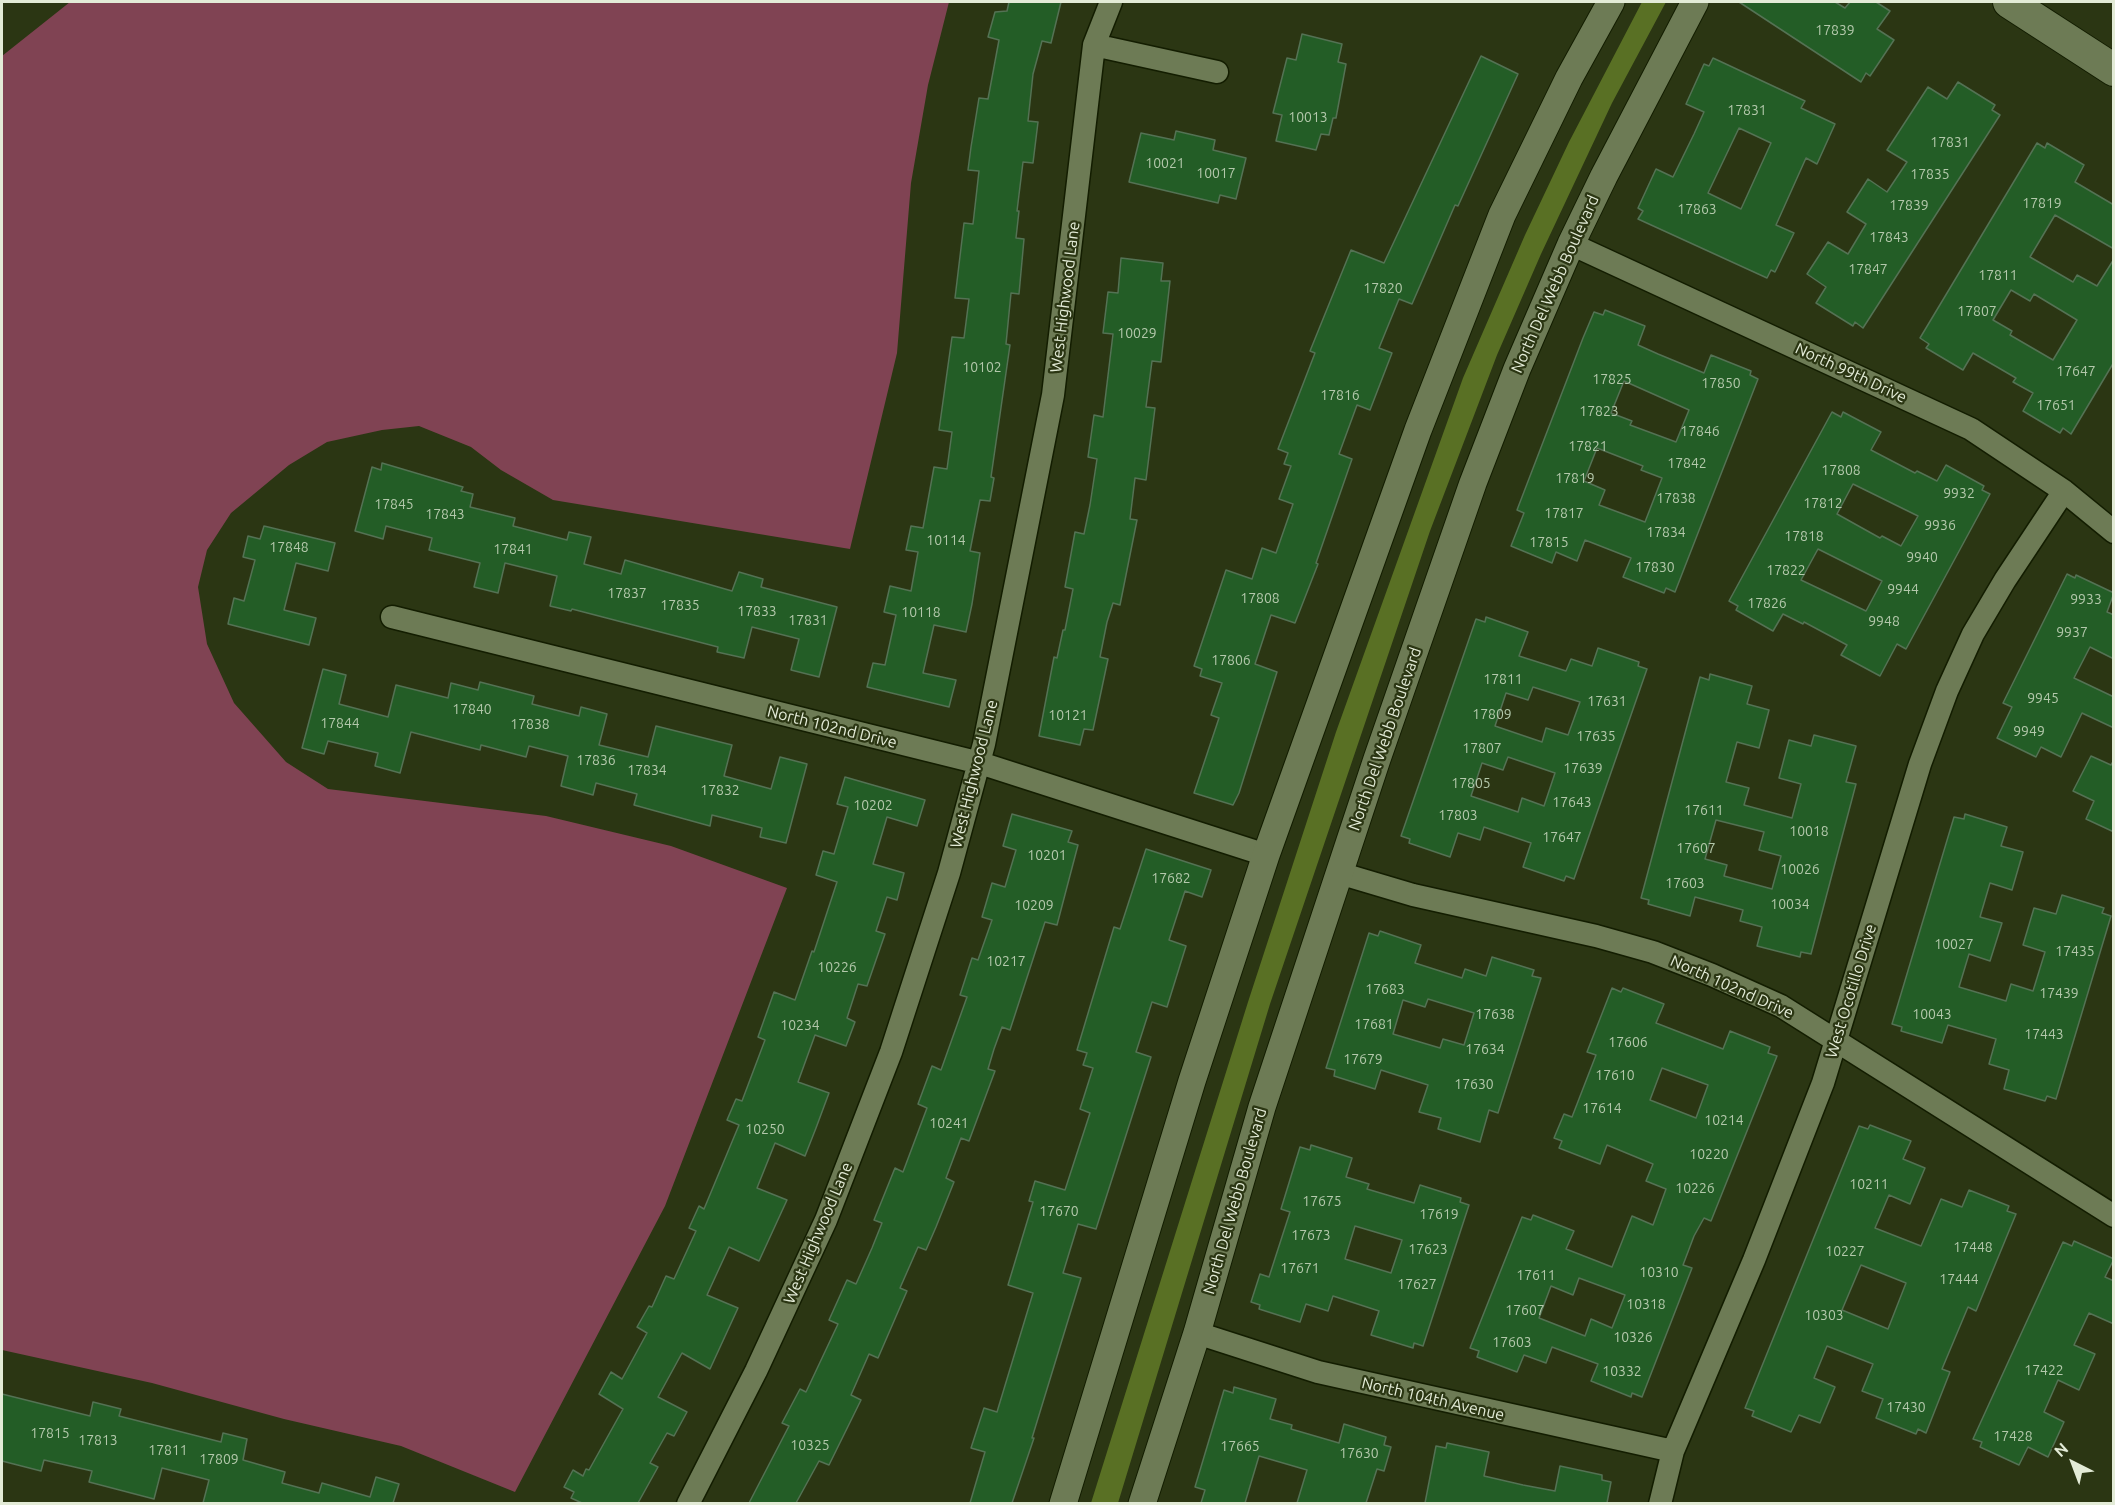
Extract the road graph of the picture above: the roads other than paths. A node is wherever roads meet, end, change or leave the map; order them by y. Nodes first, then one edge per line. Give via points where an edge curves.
1 (1111, 2) edge
2 (1611, 2) edge
3 (1695, 2) edge
4 (2008, 2) edge
5 (1094, 45) junction
6 (2114, 70) edge
7 (1217, 72) dead end
8 (1571, 244) junction
9 (2064, 491) junction
10 (2114, 532) edge
11 (392, 617) dead end
12 (980, 763) junction
13 (1266, 855) junction
14 (1339, 873) junction
15 (1836, 1042) junction
16 (2114, 1216) edge
17 (1197, 1333) junction
18 (1673, 1451) junction
19 (687, 1503) edge
20 (1063, 1503) edge
21 (1142, 1503) edge
22 (1660, 1503) edge

1 - 5 street, West Highwood Lane
2 - 13 street via 1502,215 1418,430
3 - 8 street, North Del Webb Boulevard
4 - 6 main road
5 - 7 street
5 - 12 street, West Highwood Lane via 1053,395
8 - 9 street, North 99th Drive via 1971,429
8 - 14 street, North Del Webb Boulevard via 1473,483
9 - 10 street, North 99th Drive
9 - 15 street, West Ocotillo Drive via 1973,634 1947,691 1920,764
11 - 12 street, North 102nd Drive
12 - 13 street, North 102nd Drive
12 - 19 street, West Highwood Lane via 924,955 851,1157 781,1320
13 - 20 street via 1181,1115
14 - 15 street, North 102nd Drive via 1413,895 1653,952 1781,1006
14 - 17 street, North Del Webb Boulevard via 1262,1107
15 - 16 street, North 102nd Drive
15 - 18 street, West Ocotillo Drive via 1754,1260
17 - 18 street, North 104th Avenue via 1318,1372
17 - 21 street, North Del Webb Boulevard
18 - 22 street, West Ocotillo Drive

